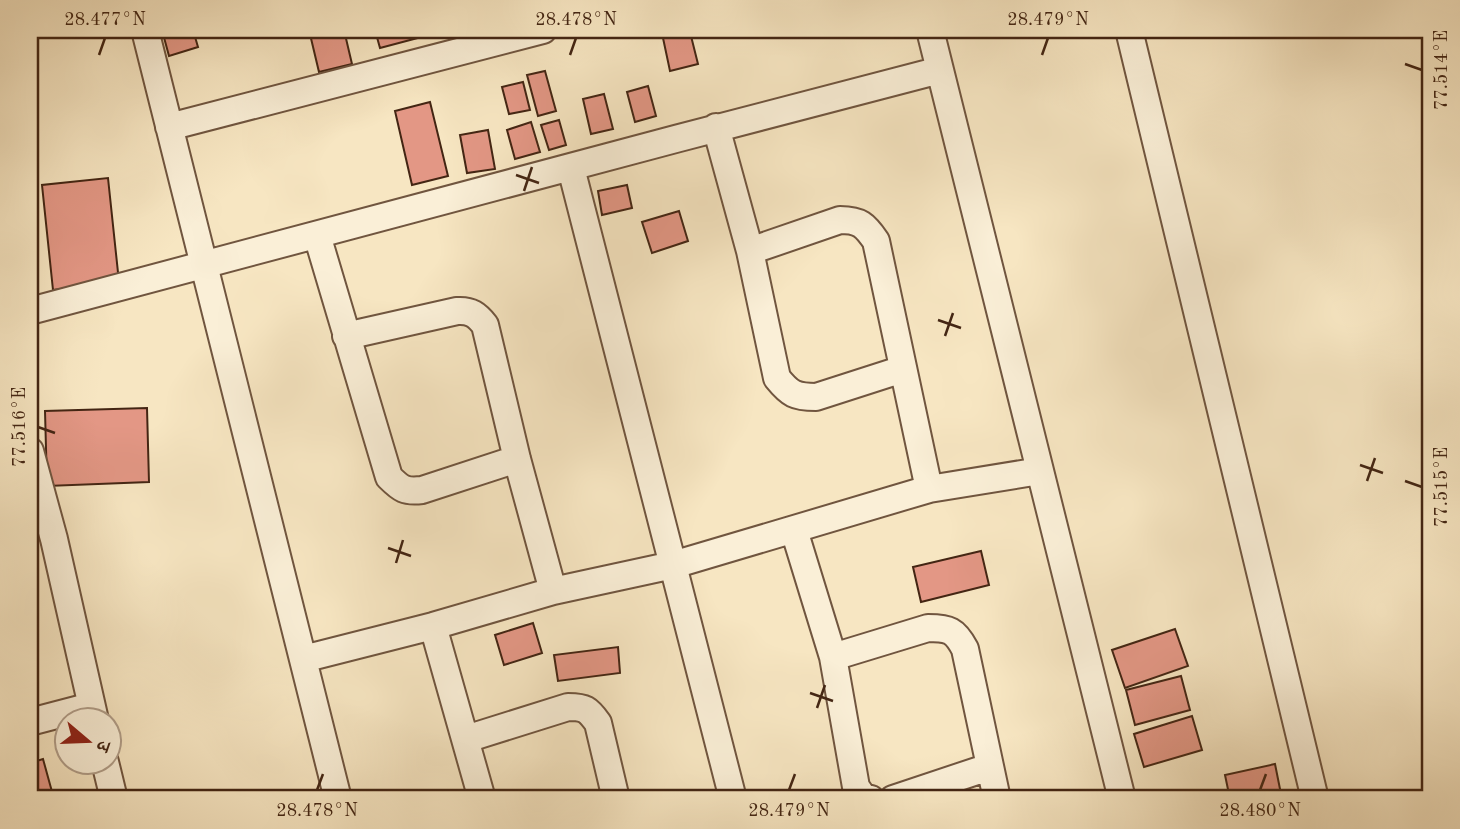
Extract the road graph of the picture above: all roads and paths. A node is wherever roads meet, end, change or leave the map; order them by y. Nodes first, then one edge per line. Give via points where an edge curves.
1 (145, 30) edge
2 (543, 30) edge
3 (930, 30) edge
4 (1129, 30) edge
5 (940, 70) junction
6 (169, 127) junction
7 (716, 127) junction
8 (571, 168) junction
9 (317, 235) junction
10 (750, 251) junction
11 (204, 265) junction
12 (30, 311) edge
13 (346, 336) junction
14 (903, 369) junction
15 (30, 451) edge
16 (517, 459) junction
17 (1040, 471) junction
18 (929, 489) junction
19 (794, 530) junction
20 (673, 565) junction
21 (553, 591) junction
22 (433, 626) junction
23 (833, 657) junction
24 (303, 659) junction
25 (91, 706) edge
26 (52, 719) edge
27 (30, 722) edge
28 (466, 739) junction
29 (989, 767) junction
30 (108, 776) edge
31 (114, 799) edge
32 (338, 799) edge
33 (482, 799) edge
34 (616, 799) edge
35 (733, 799) edge
36 (871, 799) edge
37 (893, 799) edge
38 (997, 799) edge
39 (1122, 799) edge
40 (1315, 799) edge

1 - 6 street
2 - 6 street
3 - 5 street
4 - 40 street
5 - 7 street
5 - 17 street
6 - 11 street
7 - 8 street
7 - 10 street
8 - 9 street
8 - 20 street
9 - 11 street
9 - 13 street
10 - 14 street via 777,378 788,392 816,397
10 - 14 street via 840,220 854,220 867,227 876,241
11 - 12 street
11 - 24 street
13 - 16 street via 457,311 469,310 479,317 485,325
13 - 16 street via 389,477 399,487 409,492 422,490
14 - 18 street
15 - 25 street
16 - 21 street
17 - 18 street
17 - 39 street
18 - 19 street
19 - 20 street
19 - 23 street
20 - 21 street
20 - 35 street
21 - 22 street
22 - 24 street
22 - 28 street
23 - 29 street via 928,628 958,635 965,649
23 - 36 street via 856,788
24 - 32 street
26 - 27 street
28 - 33 street
28 - 34 street via 582,707 598,723
29 - 37 street
29 - 38 street
30 - 31 street

